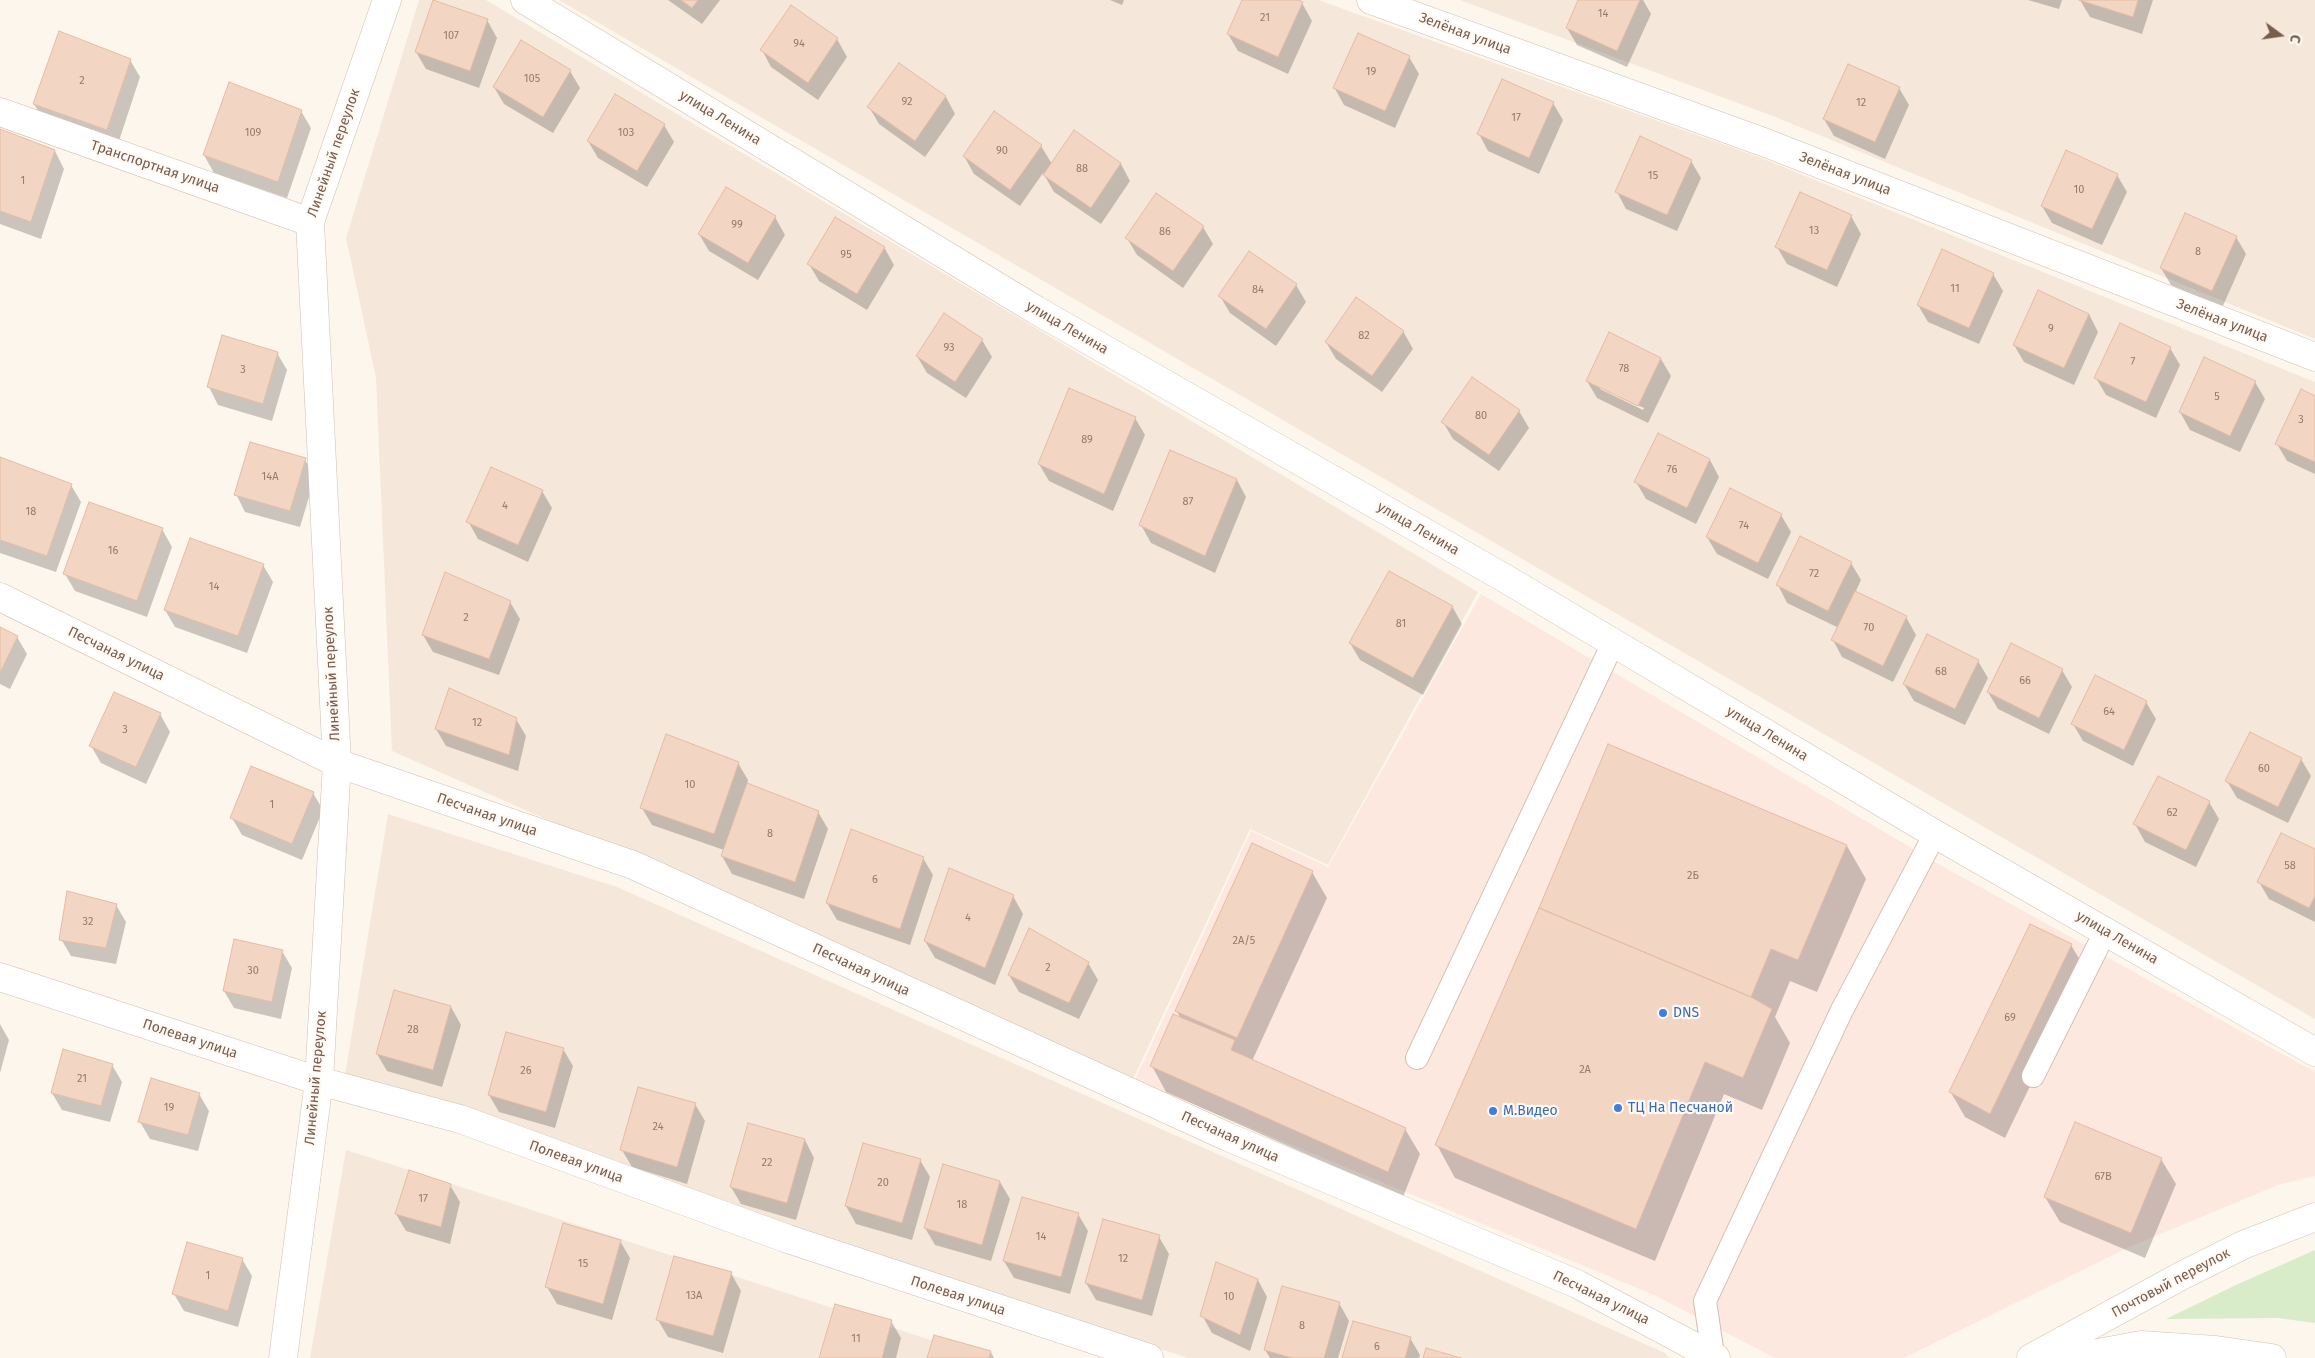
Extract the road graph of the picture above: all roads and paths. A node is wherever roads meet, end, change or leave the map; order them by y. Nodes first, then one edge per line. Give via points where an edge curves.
1 (387, 0) edge
2 (524, 0) edge
3 (1371, 0) edge
4 (0, 112) edge
5 (310, 222) junction
6 (2315, 357) edge
7 (0, 597) edge
8 (1613, 643) junction
9 (337, 763) junction
10 (1935, 834) junction
11 (2105, 932) junction
12 (0, 977) edge
13 (2315, 1052) edge
14 (1417, 1058) dead end
15 (2033, 1076) dead end
16 (319, 1081) junction
17 (2315, 1217) edge
18 (1715, 1357) edge
19 (283, 1358) edge
20 (1149, 1358) edge
21 (2031, 1358) edge
22 (2072, 1358) edge
23 (2272, 1358) edge

1 - 5 street, Линейный переулок
2 - 8 street, улица Ленина via 1036,310
3 - 6 street, Зелёная улица via 1766,143
4 - 5 street, Транспортная улица
5 - 9 street, Линейный переулок
7 - 9 street, Песчаная улица
8 - 10 street, улица Ленина
8 - 14 lane
9 - 16 street, Линейный переулок
9 - 18 street, Песчаная улица via 633,865 1228,1137 1577,1284
10 - 11 street, улица Ленина
10 - 18 lane via 1842,1010 1705,1301
11 - 13 street, улица Ленина
11 - 15 lane
12 - 16 street, Полевая улица
16 - 19 street, Линейный переулок
16 - 20 street, Полевая улица via 460,1119 788,1240
17 - 21 street, Почтовый переулок via 2243,1245 2192,1270
22 - 23 street via 2141,1345

